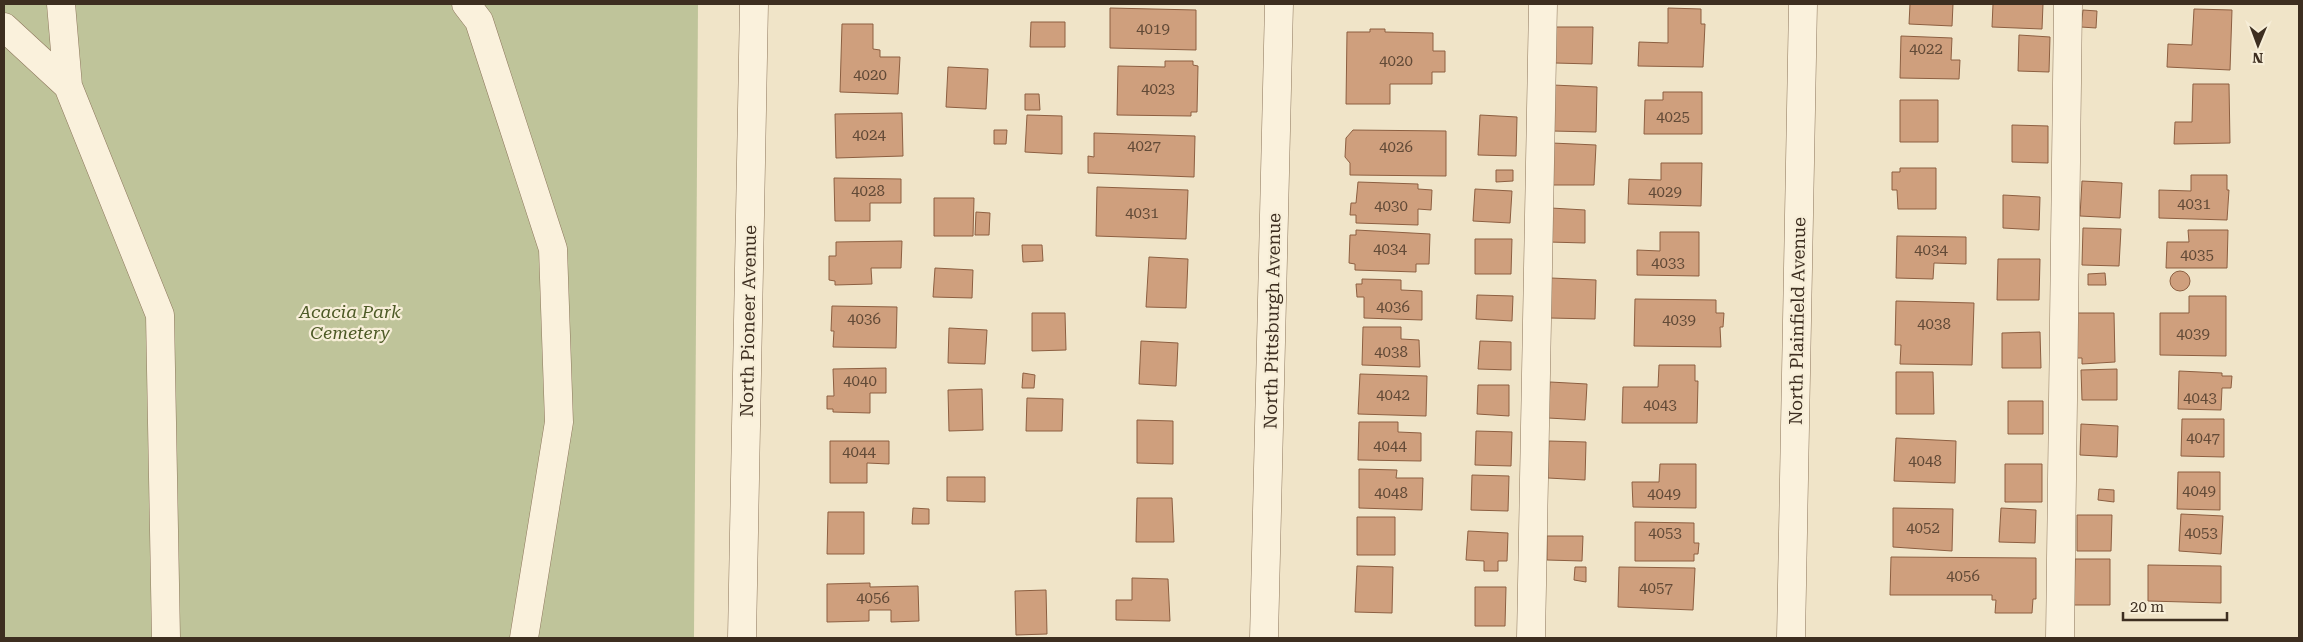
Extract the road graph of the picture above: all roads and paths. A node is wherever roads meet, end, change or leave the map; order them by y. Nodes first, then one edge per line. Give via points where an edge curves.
1 (61, 4) edge
2 (466, 4) edge
3 (754, 4) edge
4 (1279, 4) edge
5 (1543, 4) edge
6 (1802, 4) edge
7 (2068, 4) edge
8 (4, 27) edge
9 (68, 86) junction
10 (166, 638) edge
11 (524, 638) edge
12 (742, 638) edge
13 (1264, 638) edge
14 (1531, 638) edge
15 (1791, 638) edge
16 (2060, 638) edge

1 - 9 street
2 - 11 street via 479,21 553,248 559,422
3 - 12 street, North Pioneer Avenue
4 - 13 street, North Pittsburgh Avenue
5 - 14 street
6 - 15 street, North Plainfield Avenue
7 - 16 street
8 - 9 street
9 - 10 street via 160,315

